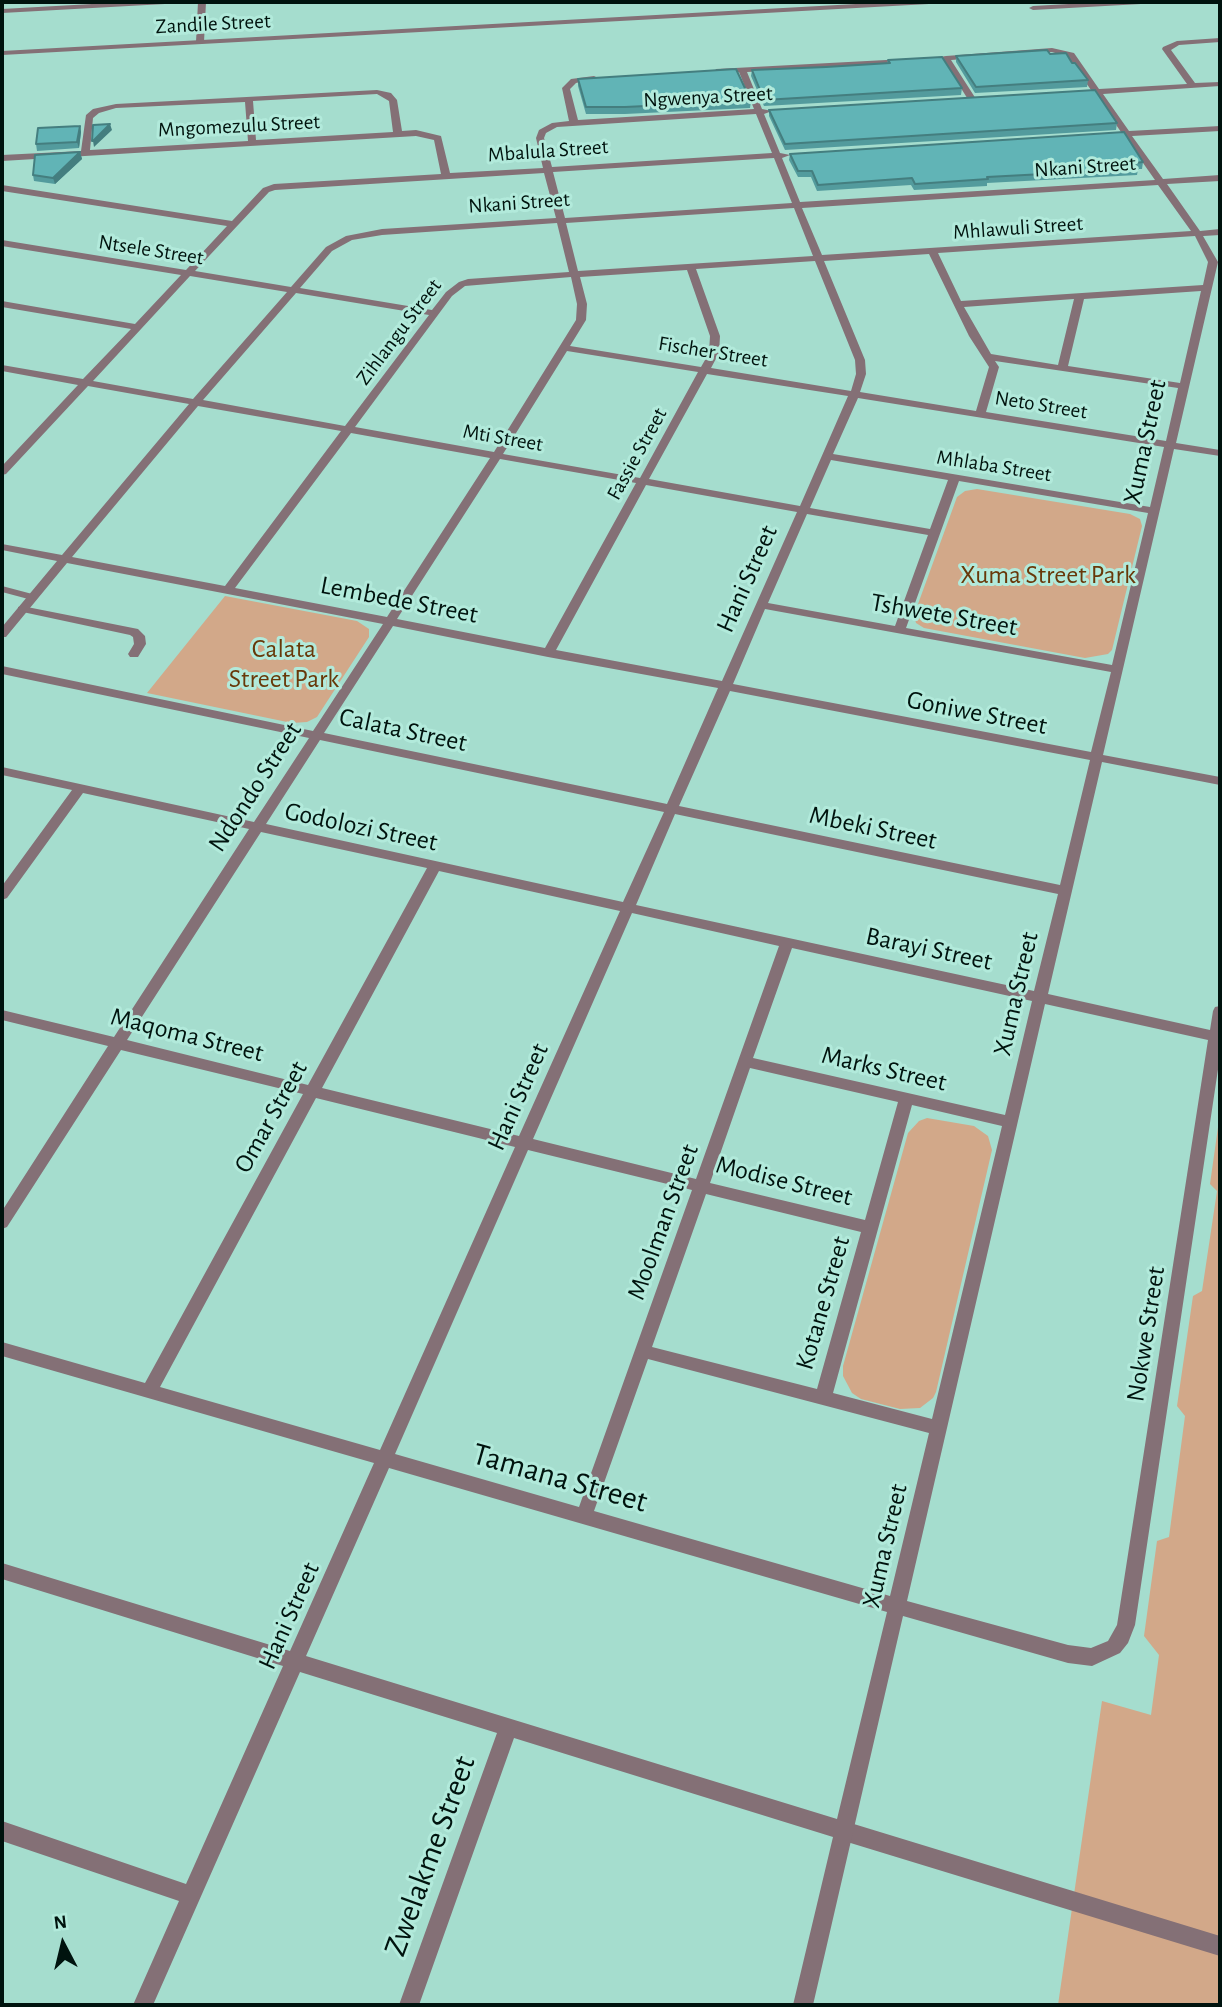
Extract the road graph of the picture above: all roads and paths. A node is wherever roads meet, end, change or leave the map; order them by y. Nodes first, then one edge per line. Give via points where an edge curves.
1 (165, 2) edge
2 (202, 2) edge
3 (929, 2) edge
4 (1141, 2) edge
5 (1066, 4) edge
6 (1034, 8) dead end
7 (2, 10) edge
8 (1220, 40) edge
9 (200, 42) junction
10 (2, 53) edge
11 (947, 58) junction
12 (742, 70) junction
13 (715, 71) edge
14 (606, 78) edge
15 (1220, 84) edge
16 (1193, 86) junction
17 (1083, 92) edge
18 (1097, 92) junction
19 (249, 98) junction
20 (986, 98) edge
21 (972, 99) junction
22 (959, 100) edge
23 (772, 111) edge
24 (759, 112) junction
25 (574, 123) junction
26 (1220, 128) edge
27 (398, 134) junction
28 (1127, 134) junction
29 (1114, 135) edge
30 (252, 142) junction
31 (85, 153) junction
32 (790, 155) edge
33 (777, 156) junction
34 (2, 158) edge
35 (549, 170) junction
36 (446, 176) junction
37 (1220, 178) edge
38 (1161, 182) junction
39 (2, 188) edge
40 (797, 205) junction
41 (562, 220) junction
42 (232, 224) junction
43 (1220, 232) edge
44 (1197, 233) junction
45 (2, 243) edge
46 (932, 251) junction
47 (819, 258) junction
48 (691, 267) junction
49 (186, 273) junction
50 (576, 275) junction
51 (1207, 288) junction
52 (295, 291) junction
53 (1080, 296) junction
54 (2, 304) edge
55 (960, 304) junction
56 (435, 313) junction
57 (136, 327) junction
58 (565, 348) junction
59 (988, 357) junction
60 (1063, 366) junction
61 (2, 368) edge
62 (705, 370) junction
63 (85, 382) junction
64 (1182, 386) junction
65 (855, 393) junction
66 (195, 403) junction
67 (980, 415) junction
68 (350, 430) junction
69 (1170, 445) junction
70 (1220, 453) edge
71 (827, 456) junction
72 (496, 457) junction
73 (2, 472) edge
74 (954, 479) junction
75 (643, 483) junction
76 (803, 511) junction
77 (1155, 511) junction
78 (935, 533) junction
79 (2, 547) edge
80 (63, 558) junction
81 (2, 589) edge
82 (228, 590) junction
83 (32, 597) junction
84 (762, 605) junction
85 (22, 609) junction
86 (389, 622) junction
87 (900, 631) junction
88 (2, 634) edge
89 (548, 653) junction
90 (134, 654) dead end
91 (2, 670) edge
92 (1118, 670) junction
93 (726, 687) junction
94 (316, 735) junction
95 (1097, 760) junction
96 (2, 771) edge
97 (1220, 782) edge
98 (80, 788) junction
99 (671, 809) junction
100 (257, 827) junction
101 (435, 866) junction
102 (1066, 891) junction
103 (2, 895) edge
104 (628, 908) junction
105 (787, 943) junction
106 (1041, 998) junction
107 (1220, 1012) edge
108 (2, 1015) edge
109 (1218, 1036) edge
110 (117, 1043) junction
111 (745, 1062) junction
112 (313, 1091) junction
113 (906, 1100) junction
114 (1012, 1122) junction
115 (524, 1143) junction
116 (701, 1186) junction
117 (2, 1223) edge
118 (870, 1228) junction
119 (2, 1349) edge
120 (643, 1351) junction
121 (149, 1391) junction
122 (823, 1398) junction
123 (938, 1428) junction
124 (385, 1457) junction
125 (584, 1516) junction
126 (2, 1571) edge
127 (896, 1606) junction
128 (1103, 1654) joint
129 (295, 1661) junction
130 (508, 1728) junction
131 (2, 1831) edge
132 (844, 1831) junction
133 (192, 1896) junction
134 (1220, 1946) edge
135 (143, 2005) edge
136 (409, 2005) edge
137 (803, 2005) edge

1 - 7 street
2 - 9 street
3 - 9 street, Zandile Street
4 - 5 street
5 - 6 street
8 - 16 street via 1166,48
9 - 10 street, Zandile Street
11 - 12 street
11 - 18 street, Xuma Street via 1062,51 1073,57
11 - 21 street
12 - 13 street
12 - 24 street, Hani Street
14 - 25 street via 568,86
15 - 16 street
16 - 18 street
17 - 18 street
18 - 28 street, Xuma Street
19 - 27 street via 382,93 393,100
19 - 30 street
19 - 31 street via 101,109 89,117
20 - 21 street
21 - 22 street
23 - 24 street, Ngwenya Street
24 - 25 street, Ngwenya Street
24 - 33 street, Hani Street
25 - 35 street, Ngwenya Street via 541,132
26 - 28 street
27 - 30 street, Mngomezulu Street
27 - 36 street, Mngomezulu Street via 426,133 438,138
28 - 29 street
28 - 38 street, Xuma Street
30 - 31 street, Mngomezulu Street
31 - 34 street, Mngomezulu Street
32 - 33 street, Mbalula Street
33 - 35 street, Mbalula Street
33 - 40 street, Hani Street
35 - 36 street, Mbalula Street
35 - 41 street, Ngwenya Street
36 - 42 street, Mbalula Street via 274,187 257,196
37 - 38 street, Nkani Street
38 - 40 street, Nkani Street
38 - 44 street, Xuma Street
39 - 42 street
40 - 41 street, Nkani Street
40 - 47 street, Hani Street
41 - 50 street, Ndondo Street
41 - 52 street, Nkani Street via 349,238 329,249
42 - 49 street, Mbalula Street
43 - 44 street, Mhlawuli Street
44 - 46 street, Mhlawuli Street
44 - 51 street, Xuma Street via 1213,262
45 - 49 street, Ntsele Street
46 - 47 street, Mhlawuli Street
46 - 55 street
47 - 48 street, Zihlangu Street
47 - 65 street, Hani Street via 860,360
48 - 50 street, Zihlangu Street
48 - 62 street, Fassie Street via 715,336 714,352
49 - 52 street, Ntsele Street
49 - 57 street, Mbalula Street
50 - 56 street, Zihlangu Street via 471,281 455,287
50 - 58 street, Ndondo Street via 583,313
51 - 53 street
51 - 64 street, Xuma Street
52 - 56 street, Ntsele Street
52 - 66 street, Nkani Street
53 - 55 street
53 - 60 street
54 - 57 street
55 - 59 street
56 - 68 street, Zihlangu Street
57 - 63 street, Mbalula Street
58 - 62 street, Fischer Street
58 - 72 street, Ndondo Street
59 - 60 street
59 - 67 street via 994,367
60 - 64 street
61 - 63 street, Mti Street
62 - 65 street, Fischer Street
62 - 75 street, Fassie Street
63 - 66 street, Mti Street
63 - 73 street, Mbalula Street
64 - 69 street, Xuma Street
65 - 67 street, Neto Street
65 - 71 street, Hani Street
66 - 68 street, Mti Street
66 - 80 street, Nkani Street
67 - 69 street, Neto Street
68 - 72 street, Mti Street
68 - 82 street, Zihlangu Street
69 - 70 street, Neto Street
69 - 77 street, Xuma Street
71 - 74 street, Mhlaba Street
71 - 76 street, Hani Street
72 - 75 street, Mti Street
72 - 86 street, Ndondo Street
74 - 77 street, Mhlaba Street
74 - 78 street
75 - 76 street, Mti Street
75 - 89 street, Fassie Street
76 - 78 street, Mti Street
76 - 84 street, Hani Street
77 - 92 street, Xuma Street
78 - 87 street
79 - 80 street
80 - 82 street, Lembede Street
80 - 83 street, Nkani Street
81 - 83 street
82 - 86 street, Lembede Street
83 - 85 street, Nkani Street
84 - 87 street, Tshwete Street
84 - 93 street, Hani Street
85 - 88 street, Nkani Street
85 - 90 street via 134,632 140,644
86 - 89 street, Lembede Street
86 - 94 street, Ndondo Street
87 - 92 street, Tshwete Street
89 - 93 street, Lembede Street
91 - 94 street, Calata Street
92 - 95 street, Xuma Street
93 - 95 street, Goniwe Street
93 - 99 street, Hani Street
94 - 99 street, Calata Street
94 - 100 street, Ndondo Street
95 - 97 street, Goniwe Street
95 - 102 street, Xuma Street
96 - 98 street, Godolozi Street
98 - 100 street, Godolozi Street
98 - 103 street
99 - 102 street, Mbeki Street
99 - 104 street, Hani Street
100 - 101 street, Godolozi Street
100 - 110 street, Ndondo Street
101 - 104 street, Godolozi Street
101 - 112 street, Omar Street
102 - 106 street, Xuma Street
104 - 105 street, Barayi Street
104 - 115 street, Hani Street
105 - 106 street, Barayi Street
105 - 111 street, Moolman Street
106 - 109 street, Barayi Street
106 - 114 street, Xuma Street
107 - 109 street, Nokwe Street
108 - 110 street, Maqoma Street
109 - 128 street, Nokwe Street via 1126,1625 1122,1637
110 - 112 street, Maqoma Street
110 - 117 street, Ndondo Street
111 - 113 street, Marks Street
111 - 116 street, Moolman Street
112 - 115 street, Maqoma Street
112 - 121 street, Omar Street
113 - 114 street, Marks Street
113 - 118 street, Kotane Street
114 - 123 street, Xuma Street
115 - 116 street, Modise Street
115 - 124 street, Hani Street
116 - 118 street, Modise Street
116 - 120 street, Moolman Street
118 - 122 street, Kotane Street
119 - 121 street, Tamana Street
120 - 122 street
120 - 125 street, Moolman Street
121 - 124 street, Tamana Street
122 - 123 street
123 - 127 street, Xuma Street
124 - 125 street, Tamana Street
124 - 129 street, Hani Street
125 - 127 street, Tamana Street
126 - 129 street
127 - 128 street, Tamana Street via 1068,1654
127 - 132 street, Xuma Street
129 - 130 street
129 - 133 street, Hani Street
130 - 132 street
130 - 136 street, Zwelakme Street
131 - 133 street
132 - 134 street
132 - 137 street, Xuma Street
133 - 135 street, Hani Street

